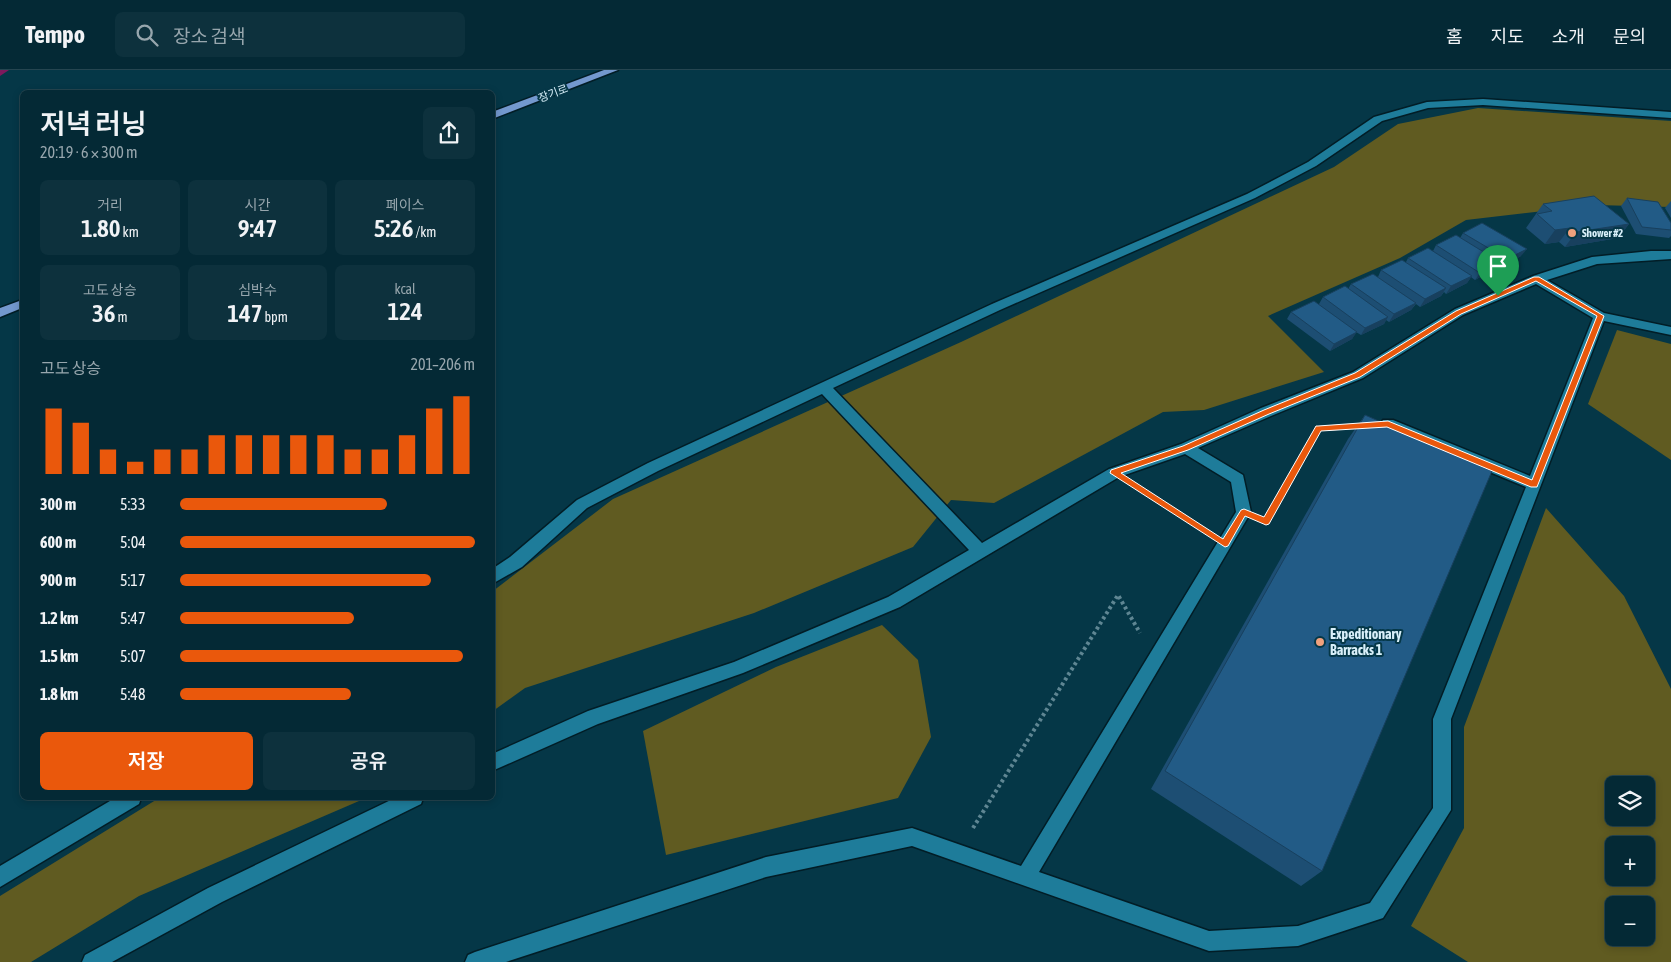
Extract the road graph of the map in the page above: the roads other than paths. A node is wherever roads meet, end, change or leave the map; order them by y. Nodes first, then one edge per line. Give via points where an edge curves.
1 (613, 70) edge
2 (495, 115) edge
3 (1671, 115) edge
4 (1671, 255) edge
5 (1536, 279) junction
6 (20, 305) edge
7 (0, 313) edge
8 (1600, 316) junction
9 (1671, 331) edge
10 (824, 388) junction
11 (1388, 424) edge
12 (1186, 448) junction
13 (1534, 484) junction
14 (981, 552) junction
15 (495, 576) edge
16 (495, 762) edge
17 (129, 800) edge
18 (410, 800) edge
19 (1026, 876) junction
20 (0, 877) edge
21 (92, 962) edge
22 (476, 962) edge

1 - 2 main road, 장기로
3 - 10 street via 1483,102 1427,105 1378,119 1312,164 1251,196 996,307
4 - 5 street via 1596,260
5 - 8 street
5 - 12 street via 1459,312 1358,375
6 - 7 main road
8 - 9 street
8 - 13 street
10 - 14 street
10 - 15 street via 653,467 582,504 516,562
11 - 13 street
12 - 14 street via 1114,473
12 - 19 street via 1238,479 1244,512
13 - 19 street via 1442,719 1442,810 1376,911 1298,936 1209,941
14 - 16 street via 894,602 737,668 594,717
17 - 20 street
18 - 21 street via 215,895
19 - 22 street via 912,836 766,866

